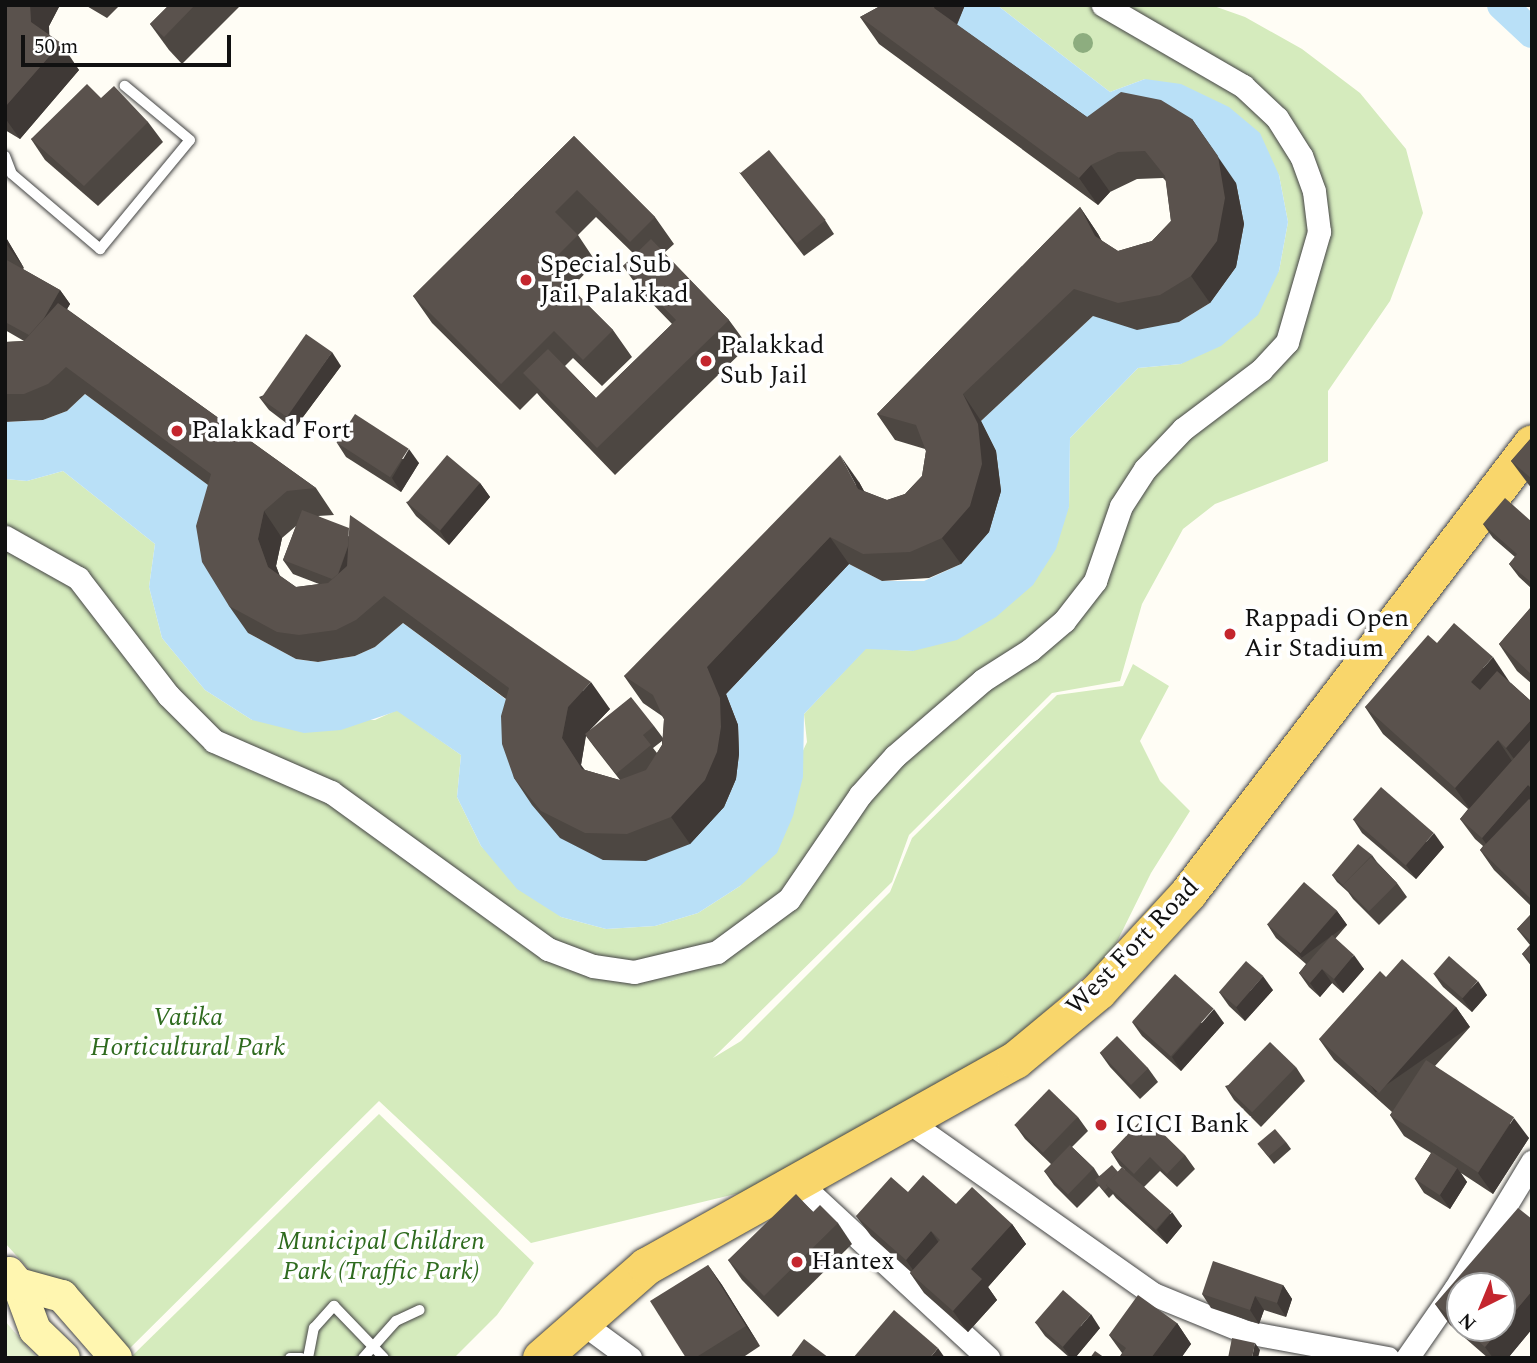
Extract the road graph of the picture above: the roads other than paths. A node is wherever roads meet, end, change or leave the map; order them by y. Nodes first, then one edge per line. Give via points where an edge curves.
1 (1103, 5) edge
2 (125, 86) dead end
3 (5, 156) edge
4 (1532, 443) edge
5 (5, 537) edge
6 (905, 1119) junction
7 (1532, 1162) edge
8 (796, 1180) junction
9 (12, 1277) edge
10 (420, 1310) dead end
11 (373, 1348) junction
12 (552, 1348) edge
13 (64, 1358) edge
14 (116, 1358) edge
15 (290, 1358) edge
16 (301, 1358) edge
17 (308, 1358) edge
18 (363, 1358) edge
19 (384, 1358) edge
20 (630, 1358) edge
21 (988, 1358) edge
22 (1388, 1358) edge
23 (1407, 1358) edge

1 - 5 street via 1243,86 1277,118 1301,156 1314,191 1320,232 1287,342 1261,370 1183,429 1145,469 1121,506 1096,581 1064,621 983,680 895,756 860,795 789,899 718,952 634,972 593,966 548,949 331,792 214,741 168,695 78,578
2 - 3 lane via 190,140 100,249 12,174
4 - 6 main road, West Fort Road via 1503,498 1188,893 1098,991 1016,1060
6 - 8 main road, West Fort Road
6 - 22 street via 1153,1294 1246,1332
7 - 23 street
8 - 12 main road, West Fort Road via 646,1266
8 - 21 street
9 - 13 main road via 35,1330
9 - 14 main road via 62,1296
10 - 11 lane via 396,1321
11 - 17 lane via 334,1306 314,1328
11 - 18 lane
11 - 19 lane
12 - 20 street via 611,1343
15 - 16 lane

